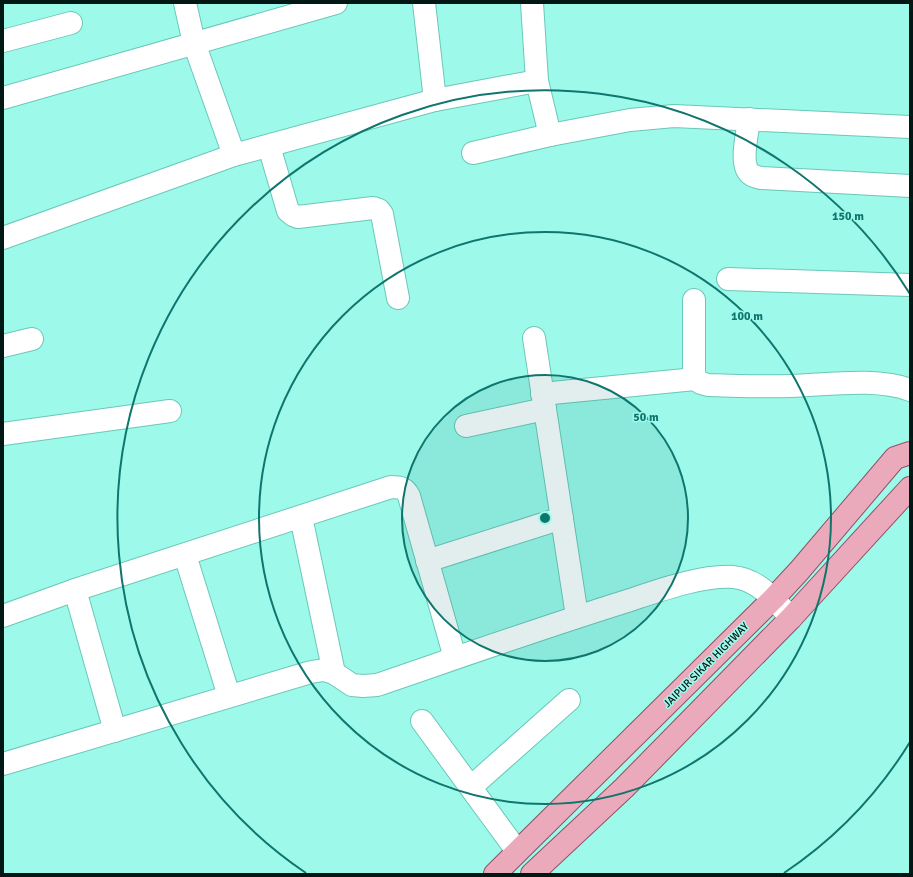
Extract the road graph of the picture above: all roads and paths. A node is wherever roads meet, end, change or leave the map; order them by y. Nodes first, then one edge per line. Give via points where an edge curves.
1 (185, 3) edge
2 (336, 3) edge
3 (424, 3) edge
4 (532, 3) edge
5 (71, 23) dead end
6 (3, 41) edge
7 (194, 43) junction
8 (537, 81) junction
9 (3, 98) edge
10 (435, 100) junction
11 (749, 118) junction
12 (910, 127) edge
13 (550, 135) junction
14 (269, 146) junction
15 (473, 153) dead end
16 (234, 155) junction
17 (910, 186) edge
18 (3, 238) edge
19 (728, 279) dead end
20 (910, 285) edge
21 (398, 298) dead end
22 (694, 300) dead end
23 (534, 338) dead end
24 (32, 339) dead end
25 (3, 346) edge
26 (695, 379) junction
27 (910, 390) edge
28 (544, 401) junction
29 (170, 410) dead end
30 (466, 426) dead end
31 (3, 434) edge
32 (910, 452) edge
33 (910, 488) edge
34 (301, 517) junction
35 (562, 518) junction
36 (184, 555) junction
37 (427, 561) junction
38 (75, 590) junction
39 (774, 598) junction
40 (3, 616) edge
41 (578, 616) junction
42 (791, 618) junction
43 (455, 658) junction
44 (334, 673) junction
45 (229, 696) junction
46 (569, 700) dead end
47 (422, 721) dead end
48 (115, 731) junction
49 (3, 764) edge
50 (471, 787) junction
51 (517, 851) junction
52 (495, 874) edge
53 (532, 874) edge

1 - 7 street
2 - 7 street
3 - 10 street
4 - 8 street
5 - 6 street
7 - 9 street
7 - 16 street
8 - 10 street
8 - 13 street
10 - 14 street
11 - 12 street
11 - 13 street via 655,117
11 - 17 street via 744,158 746,169 751,175 761,178
13 - 15 street
14 - 16 street
14 - 21 street via 288,211 293,215 298,217 373,208 382,214
16 - 18 street
19 - 20 street
22 - 26 street
23 - 28 street
24 - 25 street
26 - 27 street via 708,385 764,387 865,383
26 - 28 street
28 - 30 street
28 - 35 street
29 - 31 street
32 - 39 main road, JAIPUR SIKAR HIGHWAY via 896,458
33 - 42 main road
34 - 36 street
34 - 37 street via 391,487 398,487 406,490 409,496
34 - 44 street
35 - 37 street
35 - 41 street
36 - 38 street
36 - 45 street
37 - 43 street
38 - 40 street
38 - 48 street
39 - 41 street via 748,581 733,577 712,578 681,584
39 - 42 street
39 - 51 main road, JAIPUR SIKAR HIGHWAY
41 - 43 street
42 - 53 main road via 624,788
43 - 44 street via 377,685 352,684
44 - 45 street via 324,670 311,672
45 - 48 street
46 - 50 street
47 - 50 street
48 - 49 street
50 - 51 street
51 - 52 main road, JAIPUR SIKAR HIGHWAY

